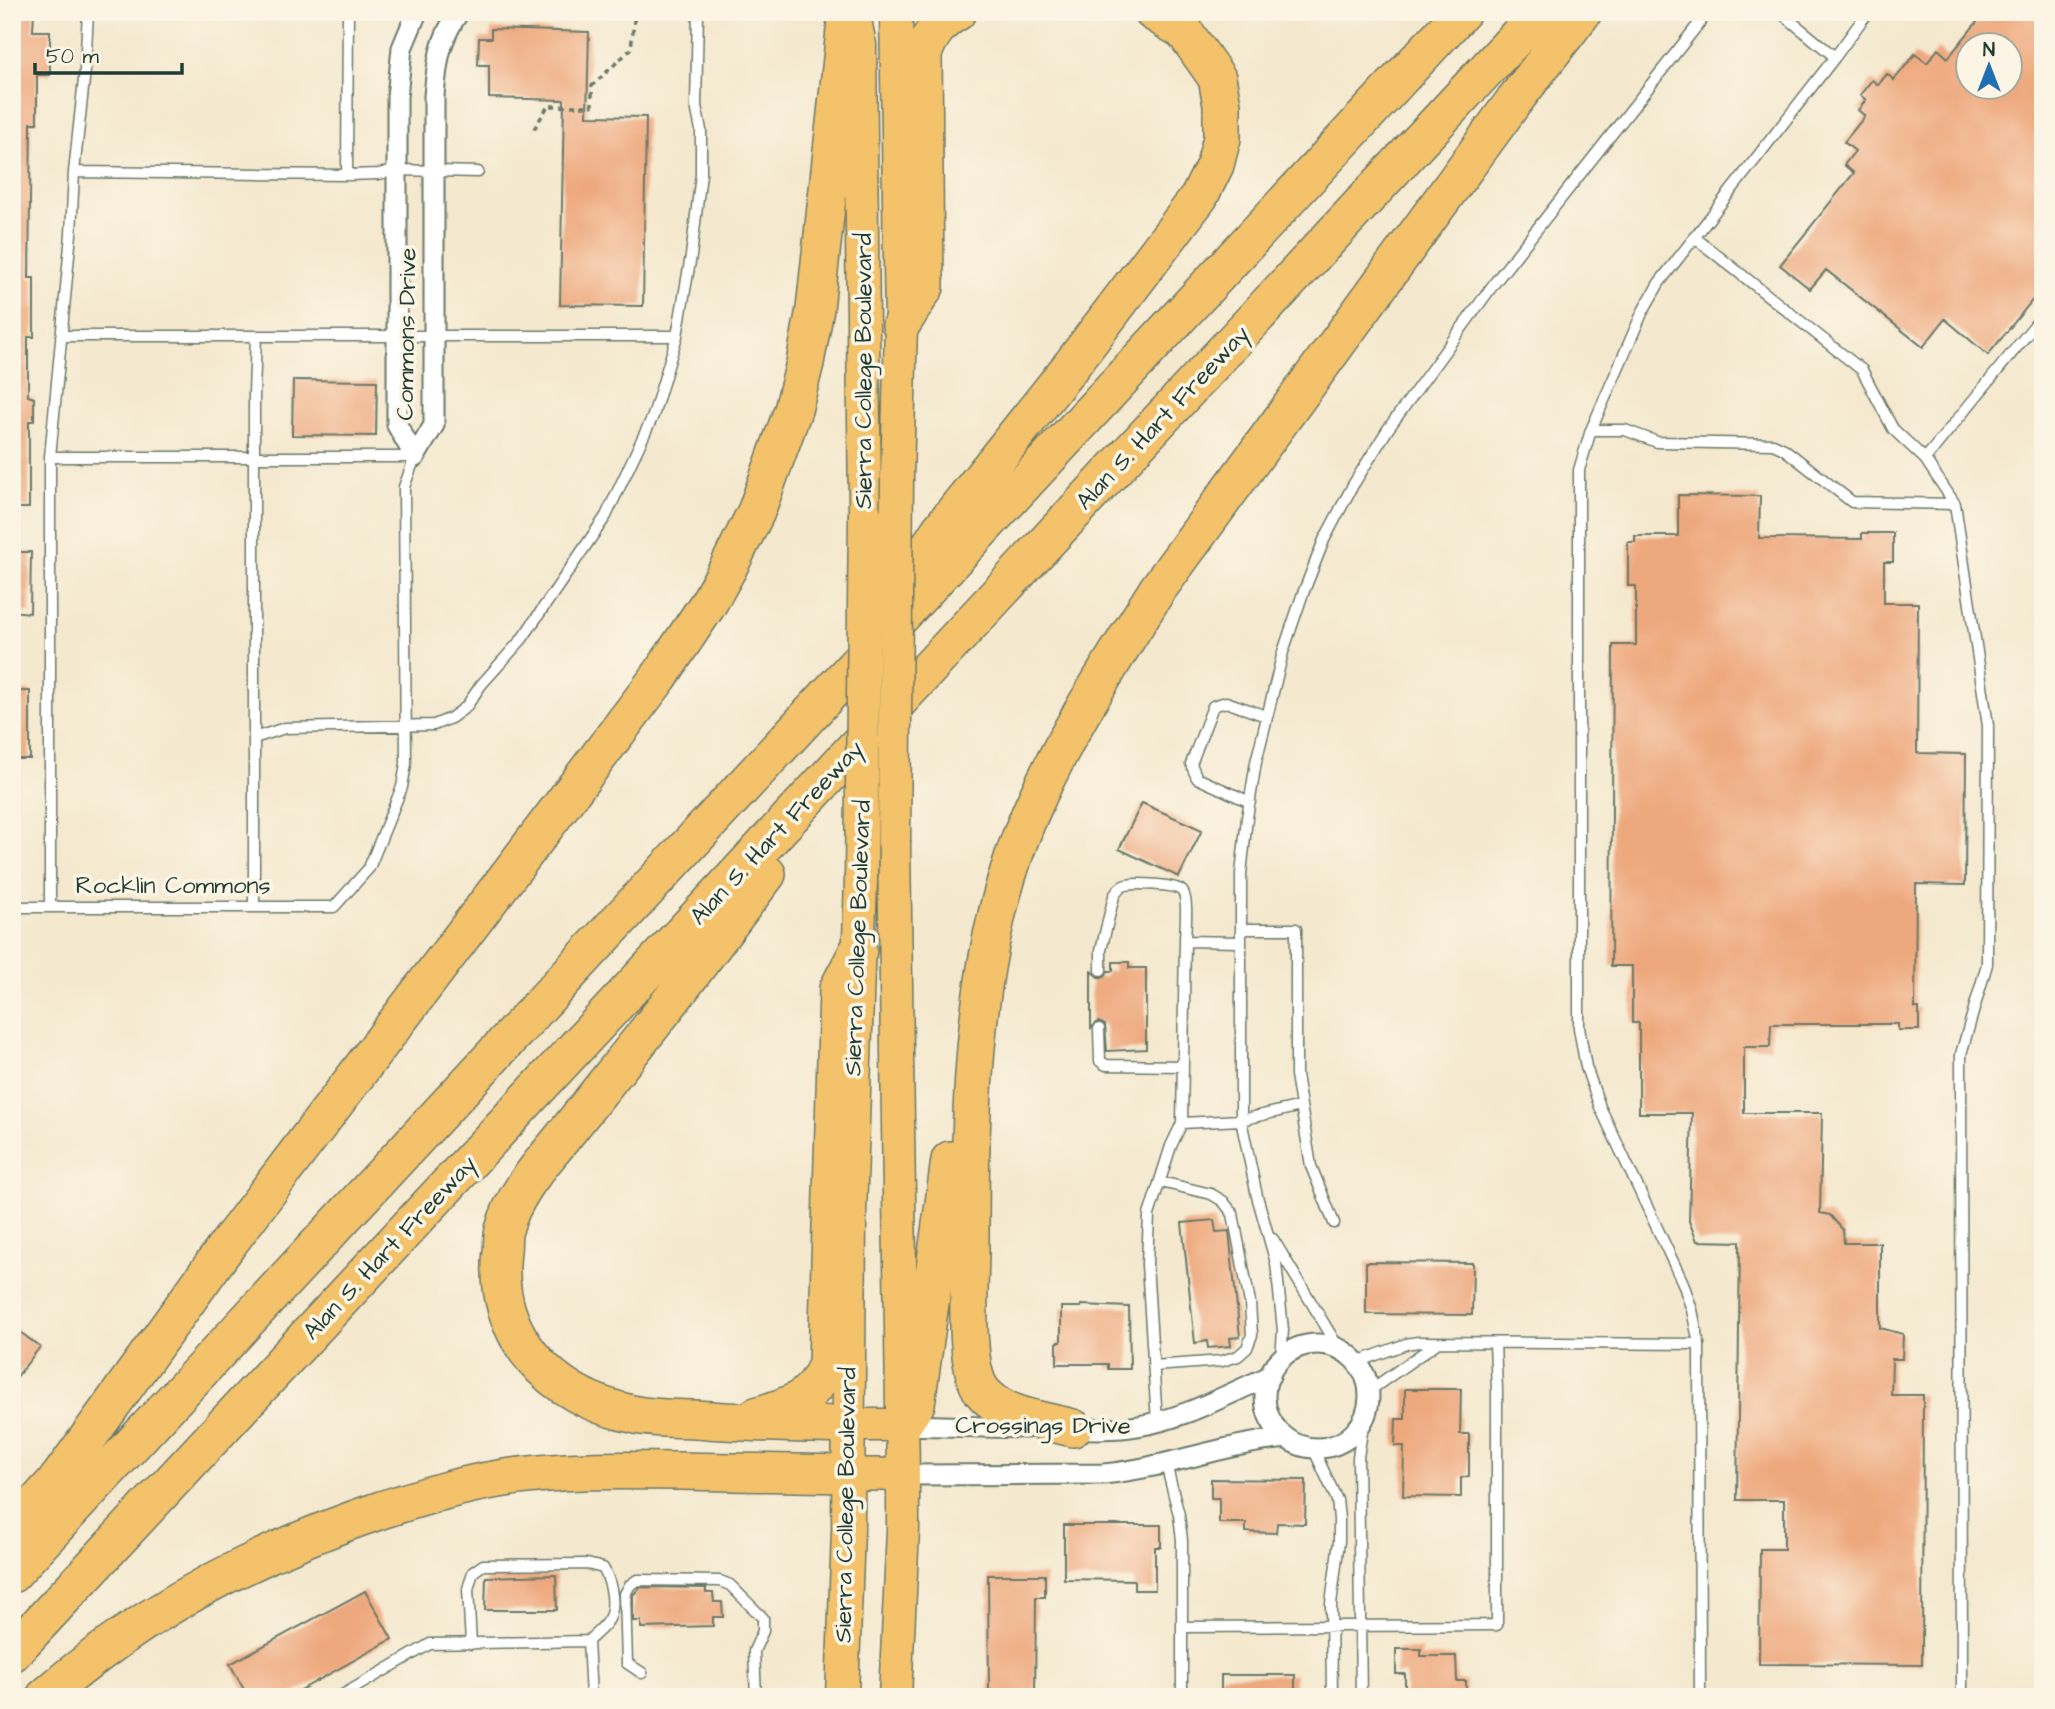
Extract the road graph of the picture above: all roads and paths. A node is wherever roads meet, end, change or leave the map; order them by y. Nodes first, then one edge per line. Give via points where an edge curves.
1 (88, 12) edge
2 (348, 12) edge
3 (417, 12) edge
4 (459, 12) edge
5 (635, 12) edge
6 (698, 12) edge
7 (847, 12) edge
8 (853, 12) edge
9 (896, 12) edge
10 (957, 12) edge
11 (1153, 12) edge
12 (1462, 12) edge
13 (1540, 12) edge
14 (1583, 12) edge
15 (1708, 12) edge
16 (1780, 12) edge
17 (1868, 12) edge
18 (1835, 57) junction
19 (534, 129) dead end
20 (397, 170) junction
21 (74, 172) junction
22 (434, 172) junction
23 (478, 172) dead end
24 (347, 175) junction
25 (1694, 237) junction
26 (2043, 315) edge
27 (901, 325) junction
28 (61, 336) junction
29 (256, 336) junction
30 (397, 336) junction
31 (434, 336) junction
32 (677, 336) junction
33 (1591, 430) junction
34 (50, 457) junction
35 (254, 457) junction
36 (415, 457) junction
37 (1925, 459) junction
38 (1955, 504) junction
39 (842, 680) junction
40 (895, 706) junction
41 (1266, 716) junction
42 (405, 725) junction
43 (254, 738) junction
44 (1250, 802) junction
45 (12, 907) edge
46 (50, 907) junction
47 (254, 907) junction
48 (1241, 929) junction
49 (1185, 941) junction
50 (1241, 942) junction
51 (988, 947) junction
52 (858, 951) junction
53 (1101, 970) dead end
54 (1099, 1028) dead end
55 (1183, 1066) junction
56 (1301, 1106) junction
57 (1241, 1121) junction
58 (1182, 1123) junction
59 (1161, 1182) junction
60 (1334, 1223) dead end
61 (1269, 1233) junction
62 (1437, 1343) junction
63 (1495, 1343) junction
64 (1699, 1344) junction
65 (1340, 1350) junction
66 (1281, 1359) junction
67 (1357, 1362) junction
68 (1154, 1366) junction
69 (1269, 1376) junction
70 (1369, 1391) junction
71 (1364, 1419) junction
72 (734, 1422) junction
73 (1157, 1422) junction
74 (849, 1424) junction
75 (902, 1426) junction
76 (1073, 1428) junction
77 (1287, 1438) junction
78 (1313, 1448) junction
79 (1166, 1464) junction
80 (849, 1474) junction
81 (902, 1475) junction
82 (12, 1530) edge
83 (12, 1574) edge
84 (2043, 1601) edge
85 (1331, 1626) junction
86 (1360, 1626) junction
87 (1182, 1627) junction
88 (588, 1641) junction
89 (471, 1644) junction
90 (12, 1653) edge
91 (642, 1673) dead end
92 (2043, 1696) edge
93 (45, 1697) edge
94 (339, 1697) edge
95 (591, 1697) edge
96 (755, 1697) edge
97 (842, 1697) edge
98 (895, 1697) edge
99 (1182, 1697) edge
100 (1332, 1697) edge
101 (1361, 1697) edge
102 (1700, 1697) edge
103 (1962, 1697) edge

1 - 21 lane
2 - 24 lane
3 - 20 street, Commons Drive via 402,48
4 - 22 street, Commons Drive via 438,53
5 - 19 path via 631,49 592,86 592,106 548,106
6 - 32 lane via 696,106 701,174
7 - 82 highway via 806,363 756,512 708,604 659,677 228,1244 58,1478
8 - 52 main road, Sierra College Boulevard, bridge via 860,45 865,514
9 - 27 main road, Sierra College Boulevard
10 - 27 highway via 934,32 923,55 925,287
11 - 39 highway via 1185,31 1216,78 1222,138 1215,165 1199,197 940,530
12 - 39 highway
13 - 40 highway, Alan S. Hart Freeway
14 - 51 highway via 1157,590 1102,675 1032,808
15 - 41 lane via 1463,324 1388,429 1324,540 1301,596
16 - 18 lane
17 - 18 lane
18 - 25 lane
20 - 22 lane
20 - 24 lane
20 - 30 street, Commons Drive
21 - 24 lane
21 - 28 lane
22 - 23 lane
22 - 31 street, Commons Drive
25 - 33 lane via 1643,312
25 - 37 lane via 1862,370 1893,429
26 - 37 lane
27 - 75 main road, Sierra College Boulevard, bridge via 894,842
28 - 29 lane
28 - 34 lane
29 - 30 lane
29 - 35 lane
30 - 31 lane
30 - 36 street, Commons Drive via 397,425
31 - 32 lane
31 - 36 street, Commons Drive via 434,425
32 - 42 lane via 653,416 606,516 522,639 466,707 434,725
33 - 38 lane via 1625,430 1657,442 1773,444 1852,502
33 - 64 lane via 1579,470 1579,1028 1586,1068 1600,1107 1683,1283
34 - 35 lane
34 - 46 lane
35 - 36 lane
35 - 43 lane
36 - 42 lane via 404,486
37 - 38 lane
38 - 103 lane via 1988,726 1987,964 1961,1054
39 - 83 highway
40 - 72 highway via 641,1040 531,1176 504,1229 502,1296 511,1324 548,1376 577,1395 634,1415
40 - 90 highway, Alan S. Hart Freeway
41 - 44 lane
41 - 44 lane via 1226,702 1213,705 1191,764 1197,779
42 - 43 lane via 285,728
42 - 47 lane, Rocklin Commons via 402,787 369,867 334,907
43 - 47 lane
44 - 48 lane via 1241,874
45 - 46 lane, Rocklin Commons
46 - 47 lane, Rocklin Commons
48 - 50 lane
48 - 56 lane via 1296,929 1296,1075
49 - 50 lane
49 - 53 lane via 1186,898 1181,891 1171,886 1126,885 1114,896
49 - 55 lane
50 - 57 lane
51 - 75 highway via 976,969 965,1025 944,1217 916,1404
51 - 76 highway via 974,1071 970,1352 974,1377 1002,1409
52 - 72 highway via 838,989 827,1364 816,1386 800,1400
52 - 74 main road, Sierra College Boulevard
54 - 55 lane via 1098,1053 1106,1065
55 - 58 lane
56 - 57 lane
56 - 60 lane via 1311,1166
57 - 58 lane
57 - 61 lane
58 - 59 lane
59 - 68 lane via 1149,1215 1147,1265
59 - 68 lane via 1211,1194 1233,1214 1252,1335 1238,1356
61 - 65 lane
61 - 66 lane via 1280,1298
62 - 63 lane
62 - 67 lane via 1406,1344
62 - 70 lane
63 - 64 lane
63 - 86 lane via 1497,1625
64 - 102 lane
65 - 66 street via 1309,1345
65 - 67 street
66 - 69 street
67 - 70 street
68 - 73 lane
69 - 73 street, Crossings Drive
69 - 77 street via 1267,1410
70 - 71 street
71 - 78 street via 1343,1441
71 - 86 lane via 1358,1457
72 - 74 highway
73 - 76 street, Crossings Drive via 1110,1429
74 - 75 main road, Crossings Drive
74 - 80 main road, Sierra College Boulevard
75 - 76 street, Crossings Drive
75 - 81 main road, Sierra College Boulevard
77 - 78 street
77 - 79 street, Crossings Drive via 1251,1441
78 - 85 lane via 1337,1500 1339,1519
79 - 81 street, Crossings Drive via 1103,1474
79 - 87 lane via 1182,1540
80 - 81 main road
80 - 93 highway via 609,1470 499,1479 442,1492 306,1537 246,1565 127,1634
80 - 97 main road, Sierra College Boulevard
81 - 98 main road, Sierra College Boulevard
84 - 92 lane
85 - 86 lane
85 - 87 lane
85 - 100 lane
86 - 101 lane
87 - 99 lane
88 - 89 lane
88 - 89 lane via 611,1613 610,1580 603,1568 587,1564 483,1565 473,1572 468,1590
88 - 95 lane
89 - 94 lane via 430,1644
91 - 96 lane via 627,1663 625,1594 630,1585 637,1580 720,1581 730,1584 764,1618 754,1651

